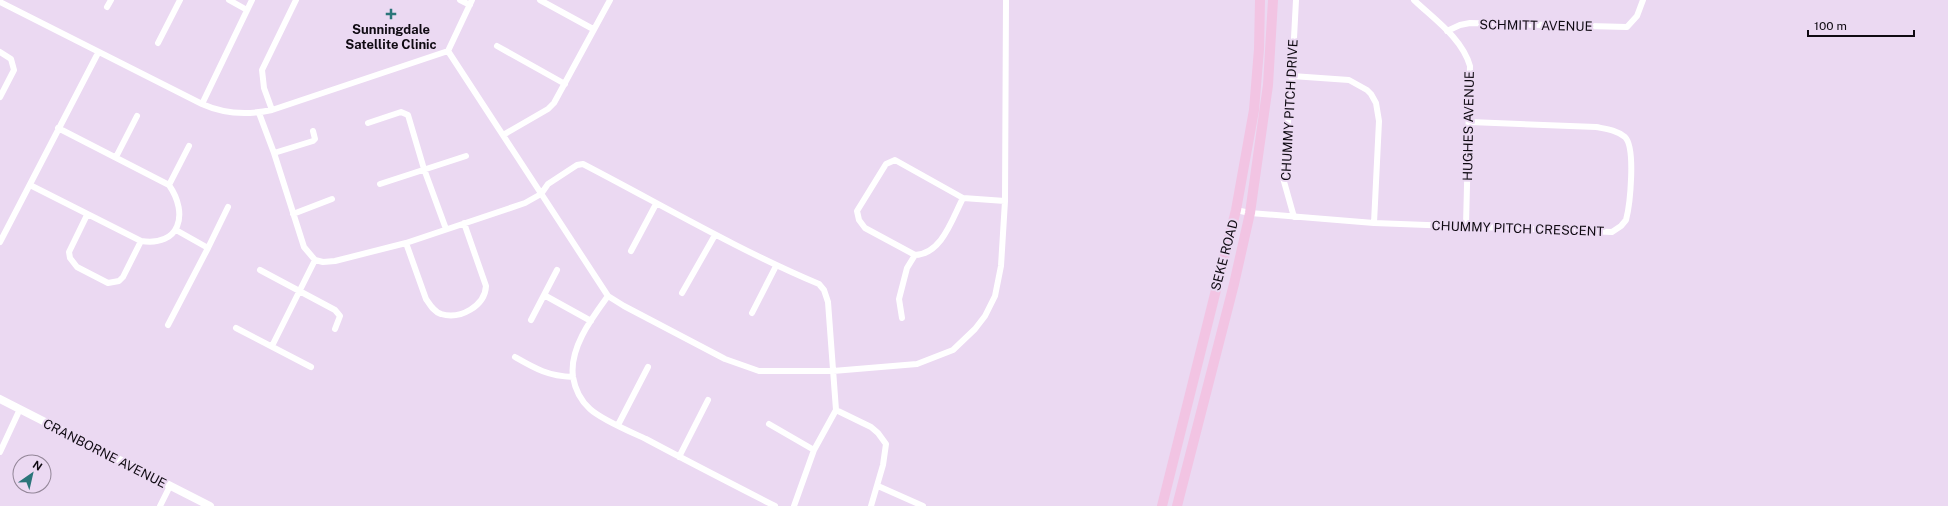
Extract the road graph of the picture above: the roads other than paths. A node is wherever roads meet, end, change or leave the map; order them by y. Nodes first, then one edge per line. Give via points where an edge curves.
1 (111, 0) edge
2 (180, 0) edge
3 (228, 0) edge
4 (252, 0) edge
5 (296, 0) edge
6 (460, 0) edge
7 (540, 0) edge
8 (610, 0) edge
9 (1006, 0) edge
10 (1260, 0) edge
11 (1273, 0) edge
12 (1296, 0) edge
13 (1414, 0) edge
14 (1642, 0) edge
15 (0, 2) edge
16 (471, 2) edge
17 (107, 7) dead end
18 (247, 10) junction
19 (593, 29) junction
20 (1447, 31) junction
21 (158, 43) dead end
22 (497, 46) dead end
23 (448, 51) junction
24 (0, 52) edge
25 (98, 53) junction
26 (1292, 76) junction
27 (565, 84) junction
28 (0, 97) edge
29 (202, 104) junction
30 (272, 110) junction
31 (259, 113) junction
32 (137, 116) dead end
33 (1470, 122) junction
34 (368, 124) dead end
35 (58, 128) junction
36 (313, 131) dead end
37 (503, 136) junction
38 (190, 146) dead end
39 (274, 153) junction
40 (466, 156) dead end
41 (116, 157) junction
42 (424, 169) junction
43 (380, 184) dead end
44 (30, 185) junction
45 (169, 185) junction
46 (541, 194) junction
47 (963, 198) junction
48 (332, 199) dead end
49 (1005, 201) junction
50 (656, 204) junction
51 (228, 207) dead end
52 (1236, 210) junction
53 (294, 214) junction
54 (1250, 214) junction
55 (88, 215) junction
56 (1294, 217) junction
57 (464, 223) junction
58 (1374, 223) junction
59 (1466, 225) junction
60 (446, 229) junction
61 (176, 230) junction
62 (715, 235) junction
63 (140, 241) junction
64 (0, 242) edge
65 (406, 243) junction
66 (208, 248) junction
67 (631, 251) dead end
68 (915, 256) junction
69 (315, 260) junction
70 (776, 266) junction
71 (260, 270) dead end
72 (557, 270) dead end
73 (299, 291) junction
74 (682, 293) dead end
75 (544, 295) junction
76 (608, 296) junction
77 (752, 313) dead end
78 (902, 318) dead end
79 (531, 320) dead end
80 (591, 321) junction
81 (168, 325) dead end
82 (236, 328) dead end
83 (336, 329) dead end
84 (272, 346) junction
85 (515, 357) dead end
86 (311, 367) dead end
87 (648, 367) dead end
88 (833, 371) junction
89 (573, 377) junction
90 (0, 399) edge
91 (708, 400) dead end
92 (20, 409) junction
93 (836, 410) junction
94 (769, 424) dead end
95 (618, 425) junction
96 (814, 450) junction
97 (0, 452) edge
98 (679, 457) junction
99 (170, 486) junction
100 (878, 486) junction
101 (160, 506) edge
102 (210, 506) edge
103 (775, 506) edge
104 (794, 506) edge
105 (871, 506) edge
106 (923, 506) edge
107 (1162, 506) edge
108 (1177, 506) edge

1 - 17 street
2 - 21 street
3 - 18 street
4 - 18 street
5 - 30 street via 262,70 264,88
6 - 16 street
7 - 19 street
8 - 19 street
9 - 49 street
10 - 52 main road, SEKE ROAD via 1254,110
11 - 54 main road, SEKE ROAD via 1268,85
12 - 26 street, CHUMMY PITCH DRIVE
13 - 20 street, HUGHES AVENUE
14 - 20 street, SCHMITT AVENUE via 1636,16 1627,27 1470,24
15 - 25 street
16 - 23 street
18 - 29 street
19 - 27 street
20 - 33 street, HUGHES AVENUE via 1467,56 1470,66
22 - 27 street
23 - 30 street
23 - 37 street
24 - 28 street via 11,59 14,70
25 - 29 street
25 - 35 street
26 - 56 street, CHUMMY PITCH DRIVE via 1283,178
26 - 58 street via 1349,80 1371,94 1376,103 1379,121
27 - 37 street via 548,108
29 - 31 street via 226,111
30 - 31 street
31 - 39 street
32 - 41 street
33 - 59 street, HUGHES AVENUE
33 - 59 street, CHUMMY PITCH CRESCENT via 1596,127 1617,132 1626,138 1631,164 1626,220 1612,232
34 - 42 street via 401,112 408,115
35 - 41 street
35 - 44 street
36 - 39 street via 313,141
37 - 46 street
38 - 45 street
39 - 53 street
40 - 42 street
41 - 45 street
42 - 43 street
42 - 60 street
44 - 55 street
44 - 64 street
45 - 61 street via 178,203 179,220
46 - 50 street via 548,184 577,165 584,164
46 - 57 street via 525,203
46 - 76 street
47 - 49 street
47 - 68 street via 938,245 931,252
47 - 68 street via 900,161 895,160 886,164 858,211 858,217 865,228
48 - 53 street
49 - 88 street via 1002,266 998,285 986,316 975,329 953,350 917,364
50 - 62 street
50 - 67 street
51 - 66 street
52 - 54 street, CHUMMY PITCH CRESCENT
52 - 107 main road, SEKE ROAD
53 - 69 street via 304,247
54 - 56 street, CHUMMY PITCH CRESCENT
54 - 108 main road, SEKE ROAD
55 - 63 street
55 - 63 street via 69,252 72,264 82,271 108,283 119,281
56 - 58 street, CHUMMY PITCH CRESCENT
57 - 60 street
57 - 65 street via 486,286 480,302 467,312 441,314 431,307
58 - 59 street, CHUMMY PITCH CRESCENT
60 - 65 street
61 - 63 street via 171,237 164,240 151,243
61 - 66 street
62 - 70 street
62 - 74 street
65 - 69 street via 335,261
66 - 81 street
68 - 78 street via 907,268 898,299
69 - 73 street
70 - 77 street
70 - 88 street via 819,284 824,290 828,302
71 - 73 street
72 - 75 street
73 - 83 street via 338,313 340,320
73 - 84 street
75 - 79 street
75 - 80 street
76 - 80 street
76 - 88 street via 725,359 747,368 771,373
80 - 89 street via 576,353
82 - 84 street
84 - 86 street
85 - 89 street via 540,372
87 - 95 street
88 - 93 street
89 - 95 street via 579,395 588,407
90 - 92 street, CRANBORNE AVENUE
91 - 98 street
92 - 97 street
92 - 99 street, CRANBORNE AVENUE
93 - 96 street
93 - 100 street via 871,427 886,444
94 - 96 street
95 - 98 street
96 - 104 street
98 - 103 street
99 - 101 street
99 - 102 street, CRANBORNE AVENUE
100 - 105 street
100 - 106 street

